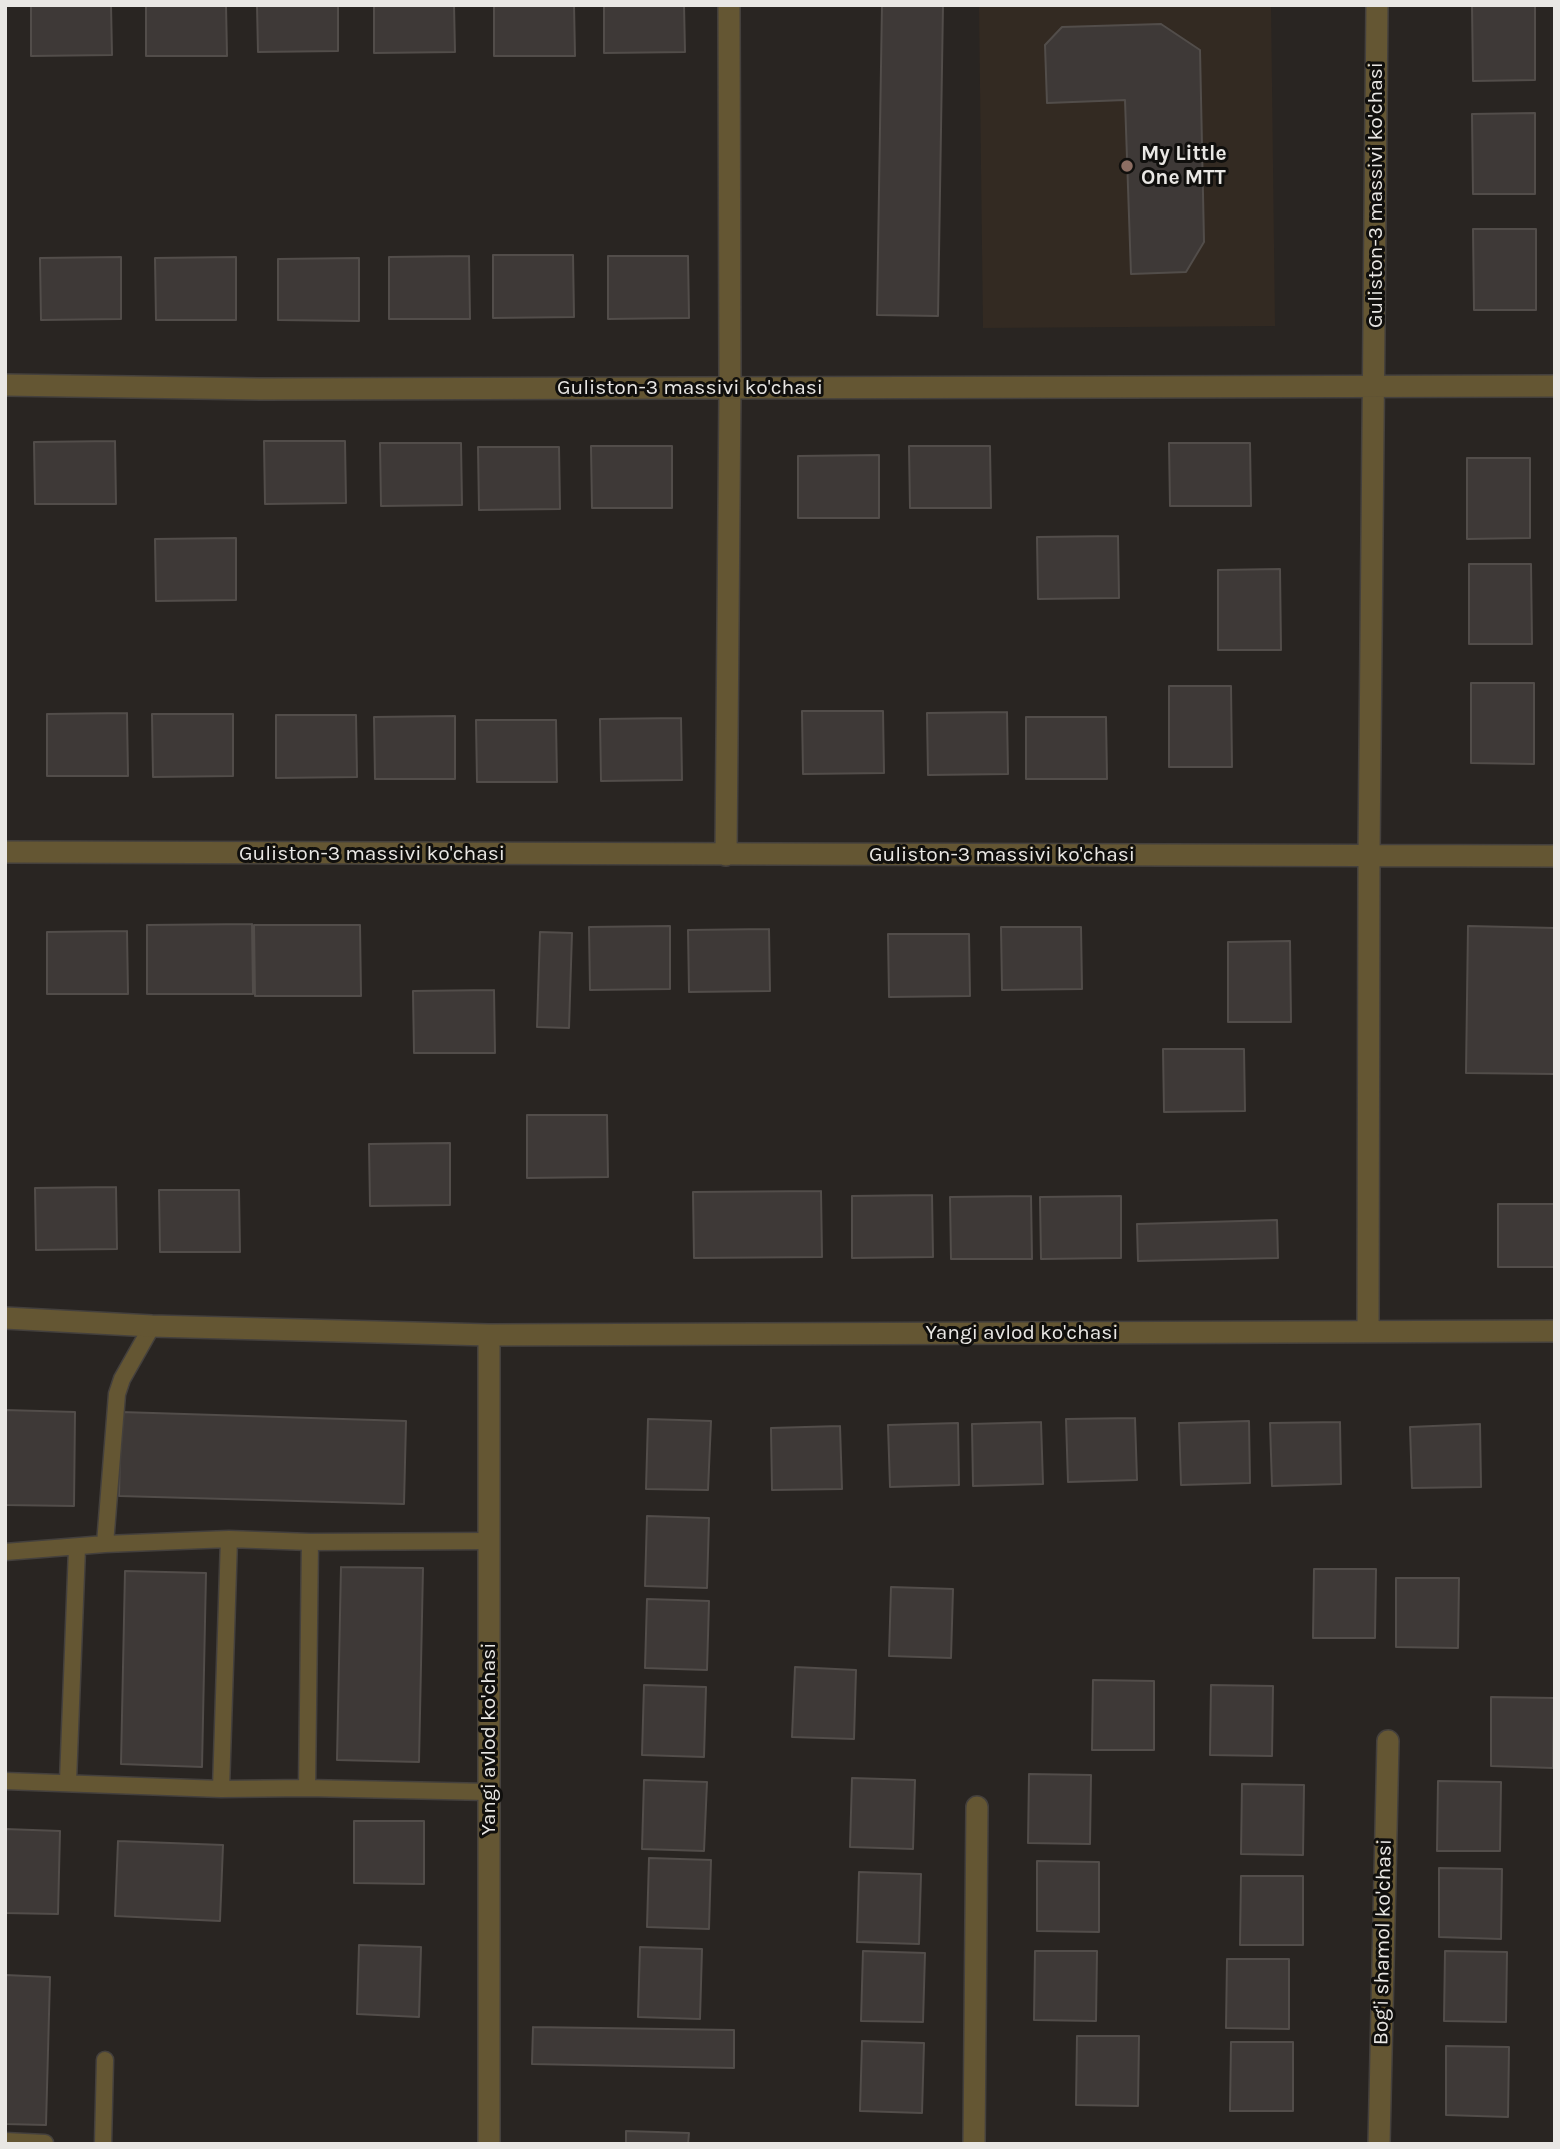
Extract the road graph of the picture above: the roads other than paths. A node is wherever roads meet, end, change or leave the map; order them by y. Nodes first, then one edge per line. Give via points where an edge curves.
1 (729, 5) edge
2 (1377, 5) edge
3 (5, 385) edge
4 (1374, 386) junction
5 (1555, 386) edge
6 (730, 389) junction
7 (5, 852) edge
8 (726, 855) junction
9 (1369, 856) junction
10 (1555, 856) edge
11 (5, 1318) edge
12 (152, 1326) junction
13 (1368, 1331) junction
14 (1555, 1331) edge
15 (489, 1335) junction
16 (229, 1539) junction
17 (489, 1541) junction
18 (310, 1542) junction
19 (105, 1545) junction
20 (77, 1548) junction
21 (5, 1552) edge
22 (1388, 1741) dead end
23 (5, 1781) edge
24 (68, 1781) junction
25 (221, 1788) junction
26 (307, 1788) junction
27 (489, 1792) junction
28 (977, 1807) dead end
29 (105, 2060) dead end
30 (5, 2141) edge
31 (45, 2143) edge
32 (103, 2144) edge
33 (489, 2144) edge
34 (974, 2144) edge
35 (1379, 2144) edge

1 - 6 street
2 - 4 street, Guliston-3 massivi ko'chasi
3 - 6 street, Guliston-3 massivi ko'chasi
4 - 5 street, Guliston-3 massivi ko'chasi
4 - 6 street, Guliston-3 massivi ko'chasi
4 - 9 street, Guliston-3 massivi ko'chasi
6 - 8 street
7 - 8 street, Guliston-3 massivi ko'chasi
8 - 9 street, Guliston-3 massivi ko'chasi
9 - 10 street, Guliston-3 massivi ko'chasi
9 - 13 street, Guliston-3 massivi ko'chasi
11 - 12 street, Yangi avlod ko'chasi
12 - 15 street, Yangi avlod ko'chasi
12 - 19 lane via 117,1394
13 - 14 street, Yangi avlod ko'chasi
13 - 15 street, Yangi avlod ko'chasi
15 - 17 street, Yangi avlod ko'chasi
16 - 18 lane
16 - 19 lane
16 - 25 lane
17 - 18 lane
17 - 27 street, Yangi avlod ko'chasi
18 - 26 lane
19 - 20 lane
20 - 21 lane
20 - 24 lane
22 - 35 street, Bog'i shamol ko'chasi
23 - 24 lane
24 - 25 lane
25 - 26 lane
26 - 27 lane
27 - 33 street, Yangi avlod ko'chasi
28 - 34 street
29 - 32 lane
30 - 31 lane

